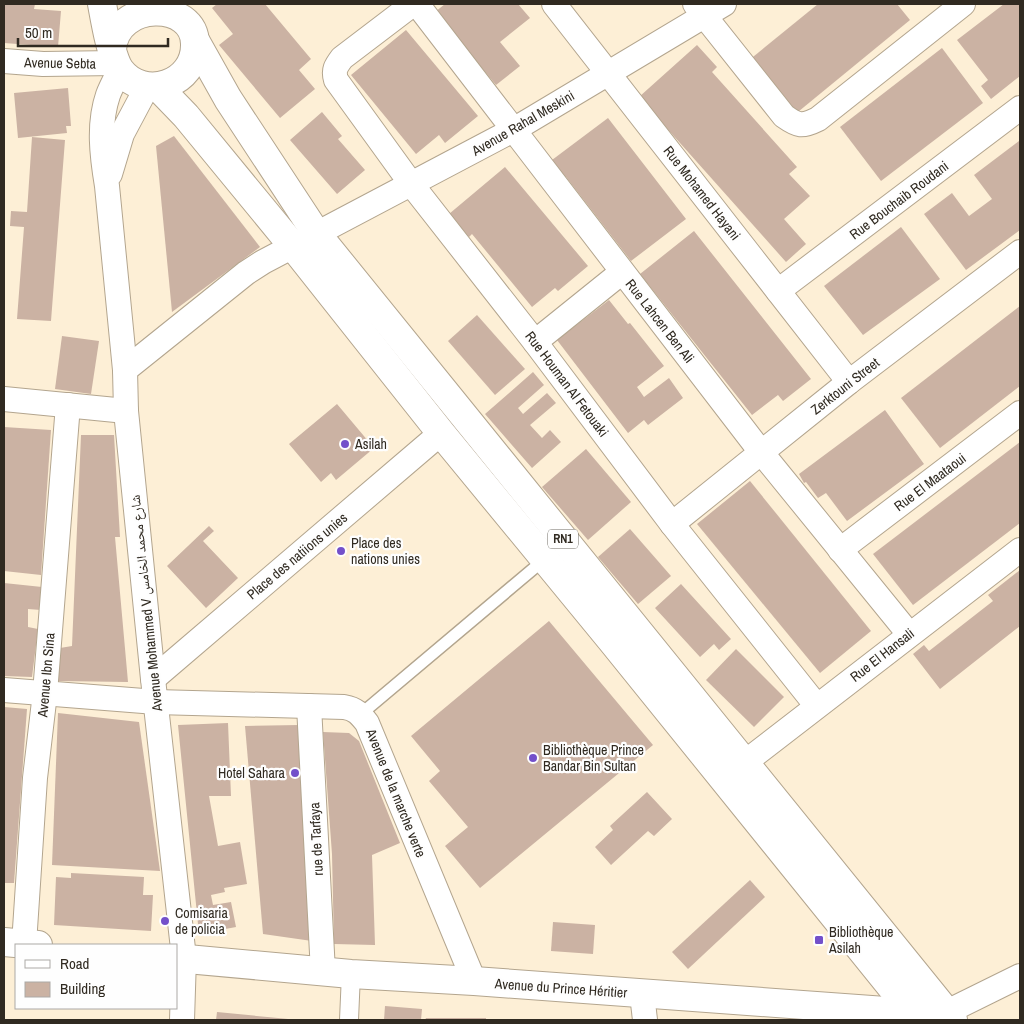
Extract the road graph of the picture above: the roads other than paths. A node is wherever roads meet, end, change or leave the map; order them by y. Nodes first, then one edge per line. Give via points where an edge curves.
1 (102, 4) edge
2 (413, 4) edge
3 (417, 4) edge
4 (554, 4) edge
5 (724, 4) edge
6 (963, 4) edge
7 (175, 6) edge
8 (700, 10) edge
9 (196, 42) junction
10 (4, 61) edge
11 (116, 61) junction
12 (609, 72) junction
13 (153, 87) junction
14 (1020, 108) edge
15 (514, 129) junction
16 (412, 185) junction
17 (107, 186) junction
18 (316, 234) junction
19 (292, 245) junction
20 (1020, 252) edge
21 (622, 272) junction
22 (778, 291) junction
23 (535, 342) junction
24 (126, 370) junction
25 (848, 382) junction
26 (4, 399) edge
27 (68, 405) junction
28 (126, 411) junction
29 (1020, 413) edge
30 (441, 433) junction
31 (761, 452) junction
32 (672, 524) junction
33 (840, 550) junction
34 (1020, 550) edge
35 (545, 559) junction
36 (909, 634) junction
37 (153, 679) junction
38 (4, 690) edge
39 (45, 693) junction
40 (156, 702) junction
41 (816, 705) junction
42 (310, 706) junction
43 (360, 714) junction
44 (744, 763) junction
45 (22, 944) edge
46 (180, 958) edge
47 (323, 972) junction
48 (351, 974) junction
49 (1020, 976) edge
50 (474, 981) junction
51 (642, 994) junction
52 (950, 1016) edge
53 (915, 1017) edge
54 (182, 1020) edge
55 (349, 1020) edge
56 (645, 1020) edge

1 - 11 main road
2 - 16 street, Rue Houman Al Fetouaki via 342,58 334,72 336,80
3 - 15 street, Rue Lahcen Ben Ali
4 - 12 street, Rue Mohamed Hayani
5 - 8 street, Avenue Rahal Meskini
6 - 8 street via 818,119 806,125 795,124 784,116
7 - 9 main road, RN1 via 190,23
7 - 11 main road, RN1 via 146,4 125,16 113,37
8 - 12 street, Avenue Rahal Meskini
9 - 13 main road via 194,58 186,72 169,84
9 - 18 main road, RN1 via 228,98
10 - 11 street, Avenue Sebta via 43,64
11 - 13 main road, RN1 via 127,78
11 - 17 street, Avenue Mohammed V شارع محمد الخامس via 102,134
12 - 15 street, Avenue Rahal Meskini
12 - 22 street, Rue Mohamed Hayani
13 - 17 street via 122,134
13 - 19 main road, RN1 via 186,116
14 - 22 street, Rue Bouchaib Roudani
15 - 16 street, Avenue Rahal Meskini
15 - 21 street, Rue Lahcen Ben Ali
16 - 18 street, Avenue Rahal Meskini
16 - 23 street, Rue Houman Al Fetouaki
17 - 24 street, Avenue Mohammed V شارع محمد الخامس
18 - 19 street, Avenue Rahal Meskini
18 - 44 main road, RN1
19 - 24 street, Avenue Rahal Meskini via 246,273
19 - 30 main road, RN1
20 - 25 street, Zerktouni Street
21 - 23 street
21 - 31 street, Rue Lahcen Ben Ali
22 - 25 street, Rue Mohamed Hayani
23 - 32 street, Rue Houman Al Fetouaki
24 - 28 street, Avenue Mohammed V شارع محمد الخامس
25 - 31 street, Zerktouni Street
26 - 27 street
27 - 28 street
27 - 39 street, Avenue Ibn Sina
28 - 37 street, Avenue Mohammed V شارع محمد الخامس
29 - 33 street, Rue El Maataoui
30 - 35 main road, RN1
30 - 37 street, Place des natiions unies
31 - 32 street, Zerktouni Street
31 - 33 street, Rue Lahcen Ben Ali
32 - 41 street, Rue Houman Al Fetouaki
33 - 36 street, Rue Lahcen Ben Ali
34 - 36 street, Rue El Hansali
35 - 43 lane
35 - 53 main road, RN1
36 - 41 street, Rue El Hansali
37 - 40 street, Avenue Mohammed V شارع محمد الخامس
38 - 39 street, Avenue de la marche verte
39 - 40 street, Avenue de la marche verte
39 - 45 street, Avenue Ibn Sina
40 - 42 street, Avenue de la marche verte
40 - 46 street, Avenue Mohammed V شارع محمد الخامس
41 - 44 street, Rue El Hansali
42 - 43 street, Avenue de la marche verte via 353,708
42 - 47 street, rue de Tarfaya
43 - 50 street, Avenue de la marche verte via 371,733
44 - 52 main road, RN1
46 - 47 main road, Avenue du Prince Héritier
46 - 54 street, Avenue Mohammed V شارع محمد الخامس
47 - 48 main road, Avenue du Prince Héritier
48 - 50 main road, Avenue du Prince Héritier
48 - 55 street
49 - 52 street
50 - 51 main road, Avenue du Prince Héritier
51 - 53 main road, Avenue du Prince Héritier
51 - 56 street
52 - 53 main road, Avenue du Prince Héritier

